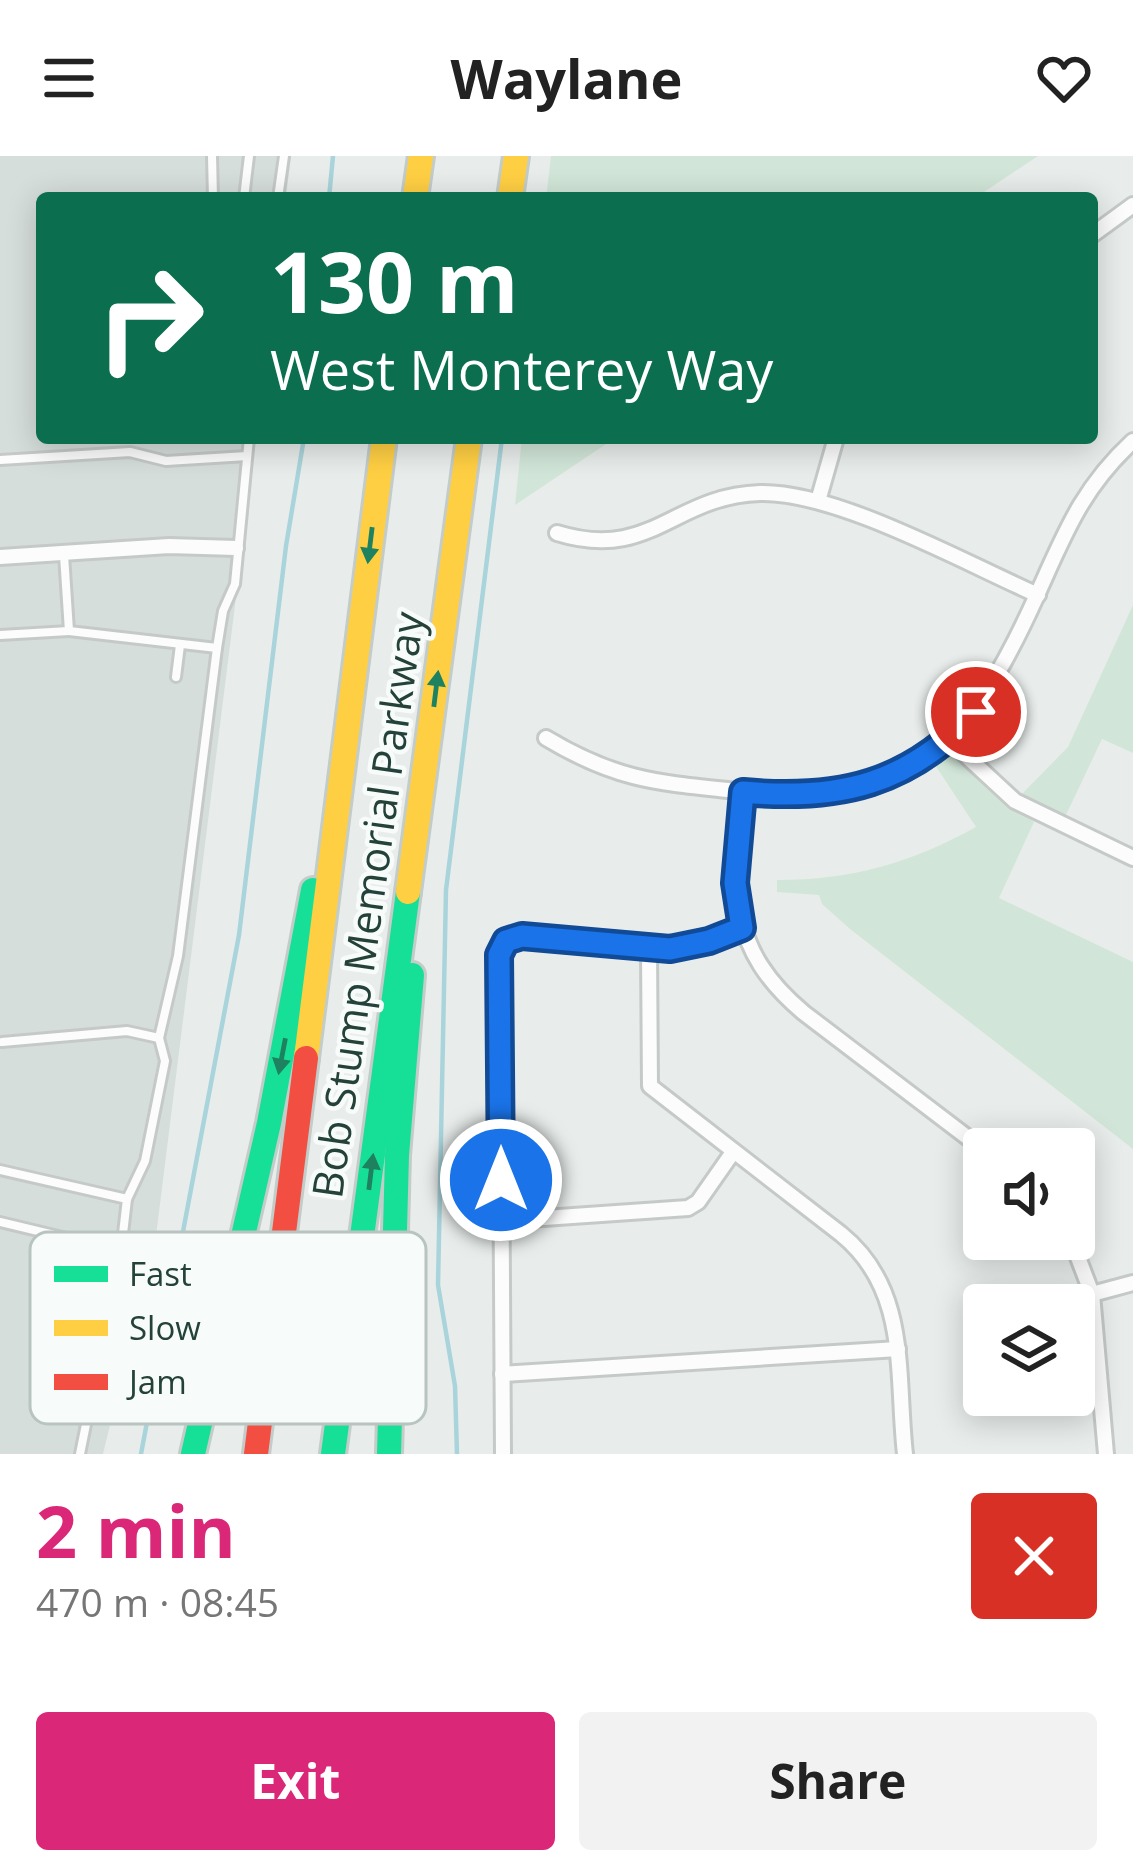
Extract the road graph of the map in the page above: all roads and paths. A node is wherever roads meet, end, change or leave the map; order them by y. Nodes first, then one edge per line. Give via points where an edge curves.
1 (212, 156) edge
2 (250, 156) edge
3 (284, 156) edge
4 (421, 156) edge
5 (501, 156) edge
6 (516, 156) edge
7 (213, 192) edge
8 (245, 192) edge
9 (279, 192) edge
10 (416, 192) edge
11 (497, 192) edge
12 (511, 192) edge
13 (1133, 205) edge
14 (1098, 231) edge
15 (1133, 441) edge
16 (248, 444) edge
17 (383, 444) edge
18 (468, 444) edge
19 (834, 444) edge
20 (247, 456) junction
21 (0, 460) edge
22 (818, 501) junction
23 (557, 533) dead end
24 (236, 548) junction
25 (64, 553) junction
26 (0, 557) edge
27 (1038, 595) junction
28 (69, 631) junction
29 (0, 635) edge
30 (180, 644) junction
31 (217, 648) junction
32 (356, 652) junction
33 (176, 677) dead end
34 (546, 738) dead end
35 (949, 740) junction
36 (743, 792) junction
37 (421, 805) junction
38 (1133, 858) edge
39 (742, 928) junction
40 (649, 949) junction
41 (159, 1038) junction
42 (2, 1042) edge
43 (963, 1134) edge
44 (733, 1152) junction
45 (0, 1170) edge
46 (127, 1199) junction
47 (501, 1221) junction
48 (0, 1222) edge
49 (42, 1232) edge
50 (123, 1232) edge
51 (243, 1232) edge
52 (285, 1232) edge
53 (362, 1232) edge
54 (394, 1232) edge
55 (1133, 1283) edge
56 (1095, 1293) edge
57 (1095, 1328) edge
58 (898, 1349) junction
59 (502, 1374) junction
60 (86, 1424) edge
61 (200, 1424) edge
62 (260, 1424) edge
63 (337, 1424) edge
64 (389, 1424) edge
65 (80, 1454) edge
66 (193, 1454) edge
67 (256, 1454) edge
68 (333, 1454) edge
69 (388, 1454) edge
70 (502, 1454) edge
71 (905, 1454) edge
72 (1106, 1454) edge

1 - 7 lane
2 - 8 lane
3 - 9 lane
4 - 10 highway
5 - 11 highway
6 - 12 highway
13 - 14 street
15 - 27 street via 1083,496
16 - 20 lane
17 -> 32 highway, Bob Stump Memorial Parkway
37 -> 18 highway, Bob Stump Memorial Parkway
19 - 22 street
20 - 21 lane
20 - 24 lane
22 - 23 street via 730,497 627,541
22 - 27 street
24 - 25 street
24 - 31 lane
25 - 26 street
25 - 28 lane
27 - 35 street via 998,678
28 - 29 lane
28 - 30 lane
30 - 31 lane
30 - 33 lane
31 - 41 lane via 181,934
32 -> 51 highway
32 - 52 highway, Bob Stump Memorial Parkway
34 - 36 street via 616,775
35 - 36 street via 872,784 826,794
35 - 38 street via 1015,801
36 - 39 street via 735,883
53 -> 37 highway, Bob Stump Memorial Parkway
37 - 54 highway
39 - 40 street via 682,948
39 - 43 street via 785,997
40 - 44 street via 650,1086
40 - 47 street via 506,941 499,955
41 - 42 lane via 128,1031
41 - 46 lane via 165,1061 145,1161
44 - 47 street via 688,1208
44 - 58 street via 866,1258 889,1298
45 - 46 lane
46 - 50 lane
47 - 59 street
48 - 49 lane
55 - 56 street
57 - 72 street
58 - 59 street
58 - 71 street
59 - 70 street
60 - 65 lane
61 -> 66 highway
62 - 67 highway, Bob Stump Memorial Parkway
68 -> 63 highway, Bob Stump Memorial Parkway
64 - 69 highway

